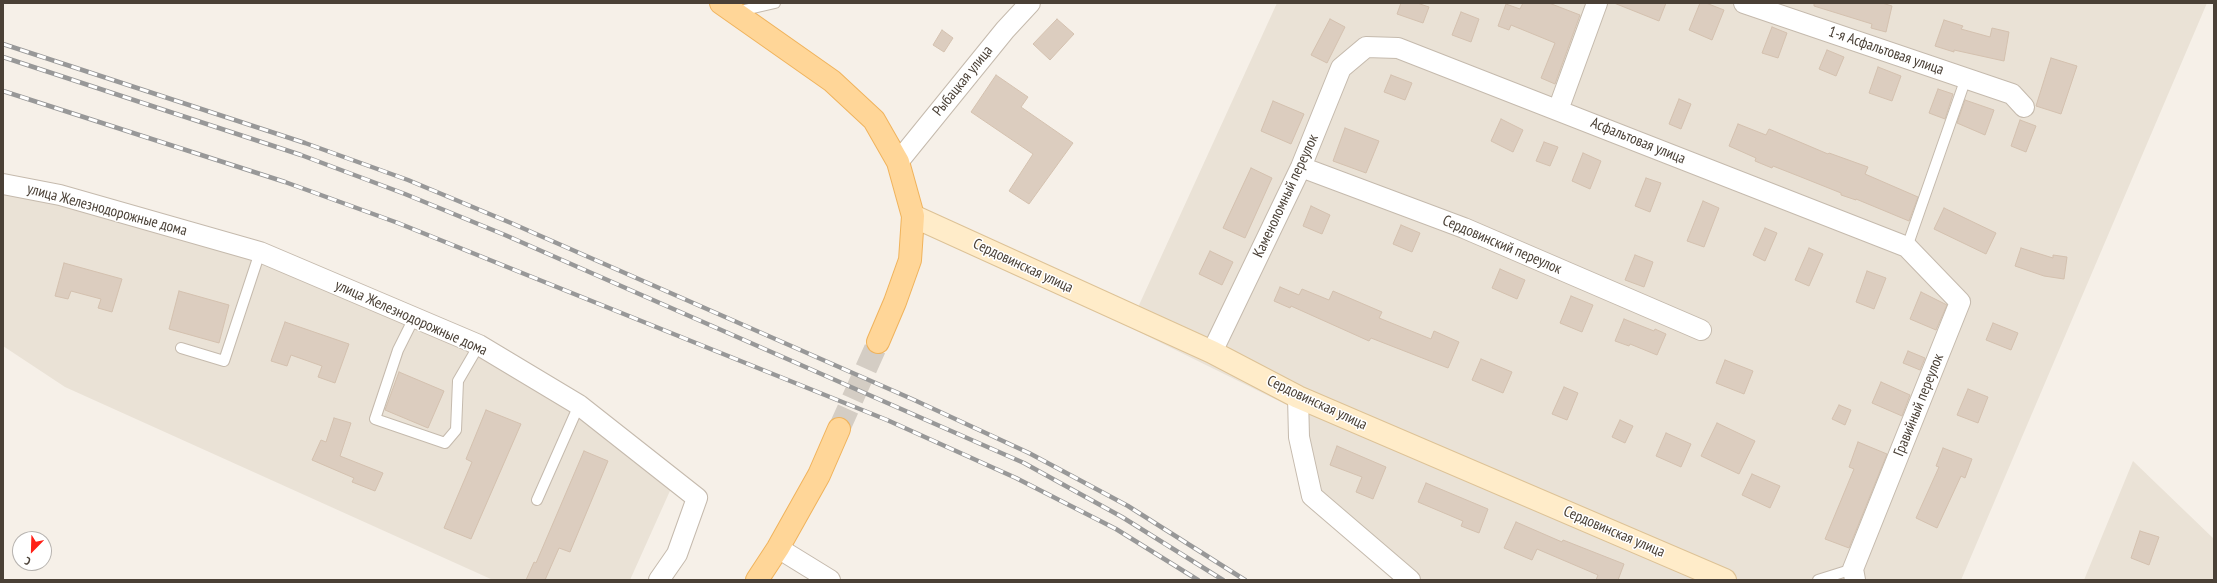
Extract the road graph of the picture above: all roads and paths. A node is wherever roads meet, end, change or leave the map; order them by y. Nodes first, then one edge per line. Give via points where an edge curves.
1 (775, 3) edge
2 (1030, 3) edge
3 (1597, 3) edge
4 (1744, 3) edge
5 (728, 8) edge
6 (1366, 46) joint
7 (1966, 78) junction
8 (2024, 107) dead end
9 (1558, 110) junction
10 (898, 162) junction
11 (1301, 167) junction
12 (3, 184) edge
13 (913, 216) junction
14 (1907, 247) junction
15 (260, 252) junction
16 (414, 318) junction
17 (1701, 330) dead end
18 (878, 342) tunnel mouth
19 (478, 345) junction
20 (181, 348) dead end
21 (1212, 352) junction
22 (1298, 397) junction
23 (579, 405) junction
24 (839, 429) tunnel mouth
25 (537, 500) dead end
26 (768, 568) edge
27 (1854, 574) edge
28 (659, 580) edge
29 (830, 580) edge
30 (1410, 580) edge
31 (1725, 580) edge
32 (1818, 580) edge

1 - 5 lane
2 - 10 street, Рыбацкая улица
3 - 9 street
4 - 7 street, 1-я Асфальтовая улица
5 - 10 main road via 832,81 874,120
6 - 9 street, Асфальтовая улица via 1398,48
6 - 11 street, Каменоломный переулок via 1341,68
7 - 8 street, 1-я Асфальтовая улица via 2012,94
7 - 14 lane
9 - 14 street, Асфальтовая улица
10 - 13 main road
11 - 17 street, Сердовинский переулок via 1464,228
11 - 21 street, Каменоломный переулок
12 - 15 street, улица Железнодорожные дома via 60,195
13 - 18 main road via 910,260
13 - 21 street, Сердовинская улица
14 - 27 street, Гравийный переулок via 1960,302
15 - 16 street, улица Железнодорожные дома
15 - 20 lane via 224,361
16 - 19 street, улица Железнодорожные дома
16 - 19 lane via 398,350 375,419 445,443 456,430 458,381
19 - 23 street, улица Железнодорожные дома
21 - 22 street, Сердовинская улица
22 - 30 street via 1299,436 1312,496
22 - 31 street, Сердовинская улица
23 - 25 lane
23 - 28 street, улица Железнодорожные дома via 697,498 677,554
24 - 26 main road via 819,475
26 - 29 street
27 - 32 lane

